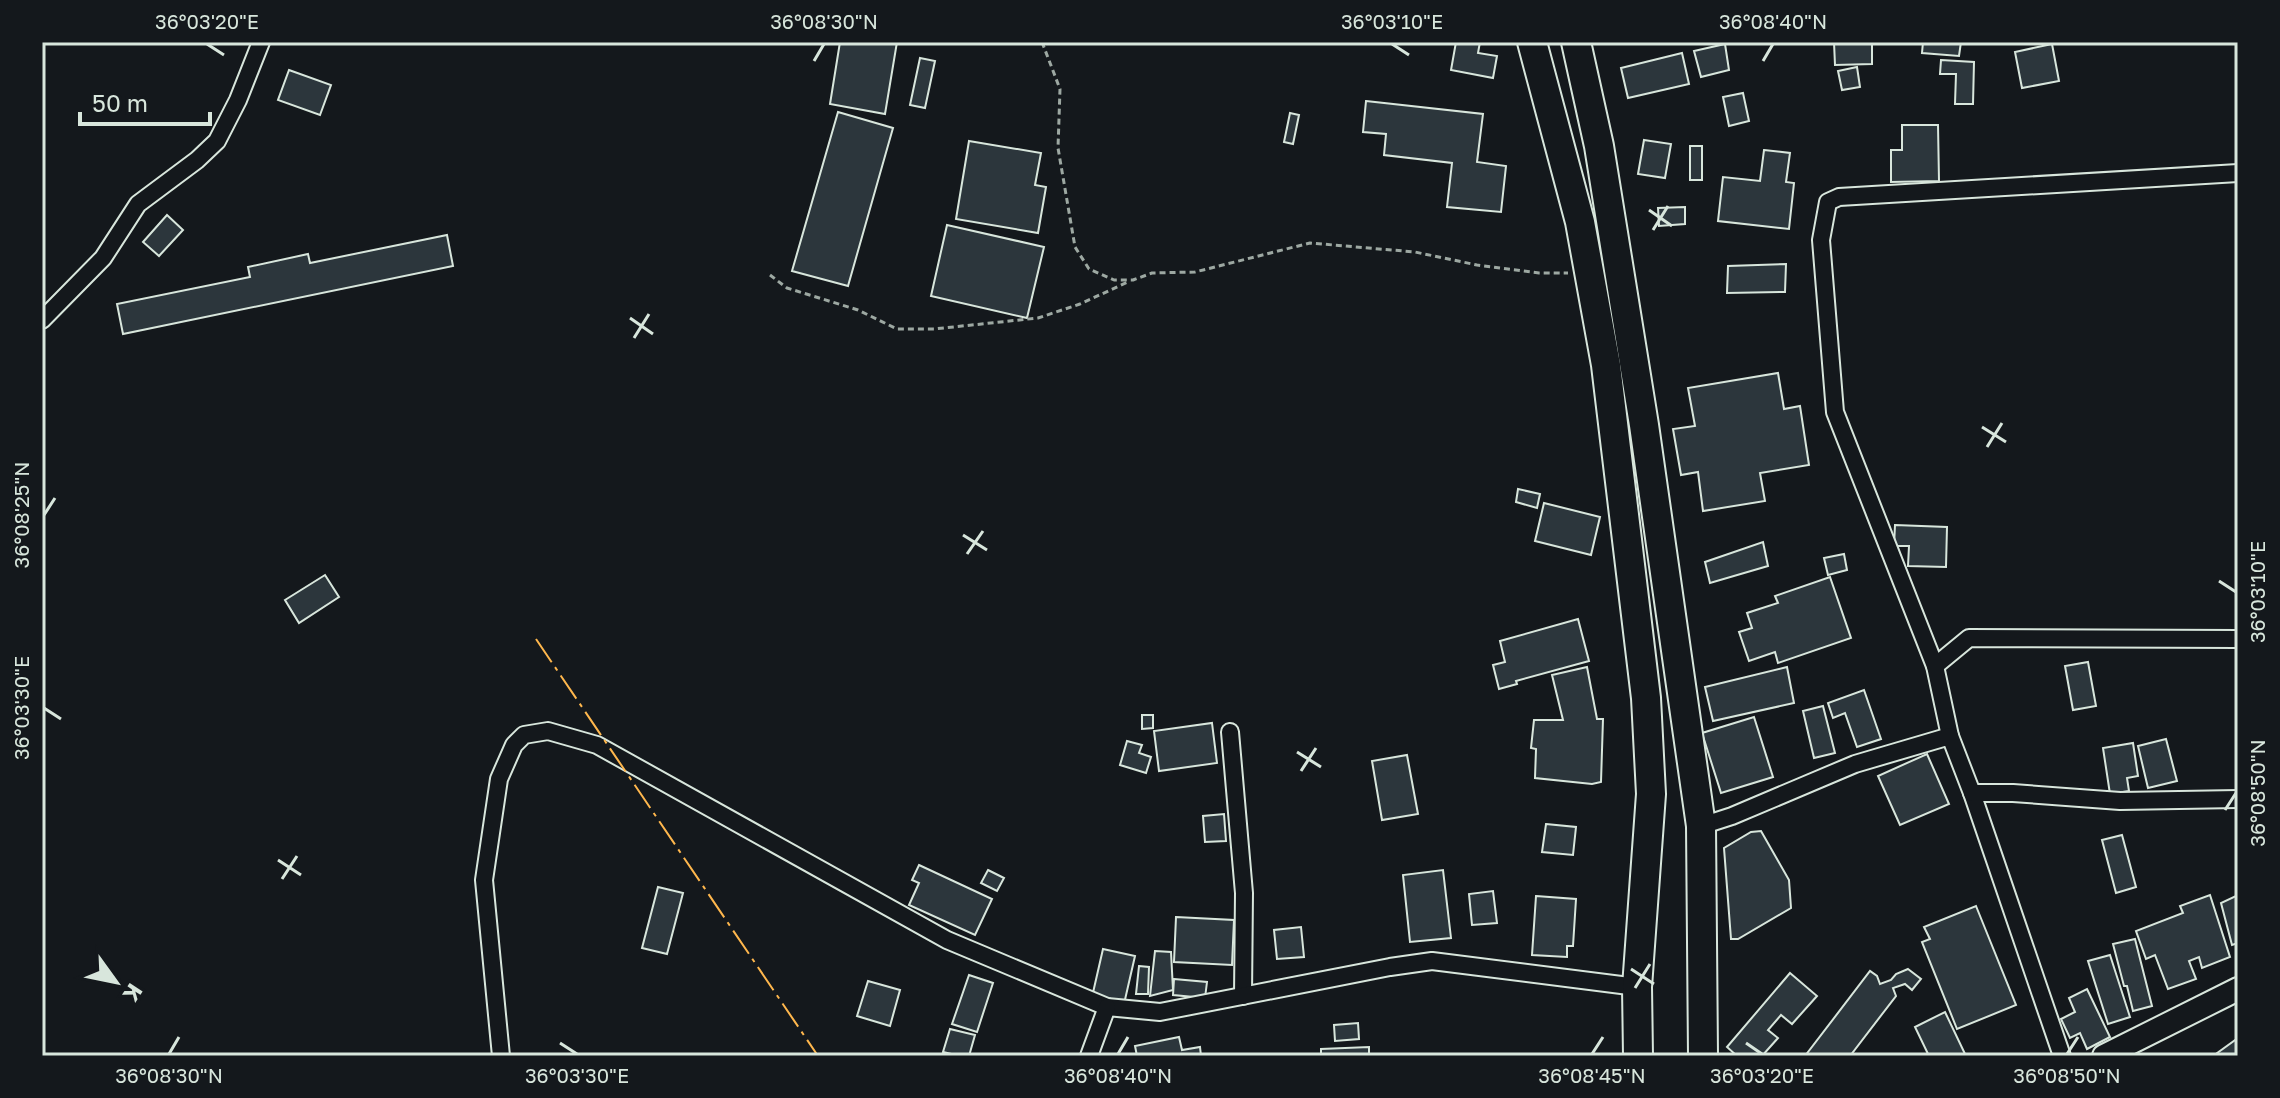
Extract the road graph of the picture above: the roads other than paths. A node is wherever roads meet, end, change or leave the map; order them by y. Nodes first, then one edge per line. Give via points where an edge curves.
1 (261, 42) edge
2 (1532, 42) edge
3 (1576, 42) edge
4 (2238, 173) edge
5 (42, 320) edge
6 (2238, 639) edge
7 (1935, 666) junction
8 (1230, 732) dead end
9 (1950, 736) junction
10 (1972, 793) junction
11 (2238, 799) edge
12 (1701, 826) junction
13 (1637, 987) junction
14 (2238, 989) edge
15 (1243, 996) junction
16 (1107, 1007) junction
17 (501, 1056) edge
18 (1089, 1056) edge
19 (1638, 1056) edge
20 (1703, 1056) edge
21 (2062, 1056) edge
22 (2104, 1056) edge

1 - 5 street via 217,141 138,204 103,258
2 - 13 highway via 1580,222 1606,365 1646,698 1651,794
3 - 12 highway via 1599,146 1642,409
4 - 7 street via 1839,197 1828,202 1821,240 1835,412
6 - 7 street via 1969,638
7 - 9 street
8 - 15 street via 1244,893
9 - 10 street
9 - 12 street via 1855,764
10 - 11 street via 2120,801
10 - 21 street
12 - 20 highway
13 - 15 street via 1432,961
13 - 19 highway
14 - 22 street
15 - 16 street via 1160,1012
16 - 17 street via 947,940 597,745 548,731 524,735 499,779 484,880
16 - 18 street

